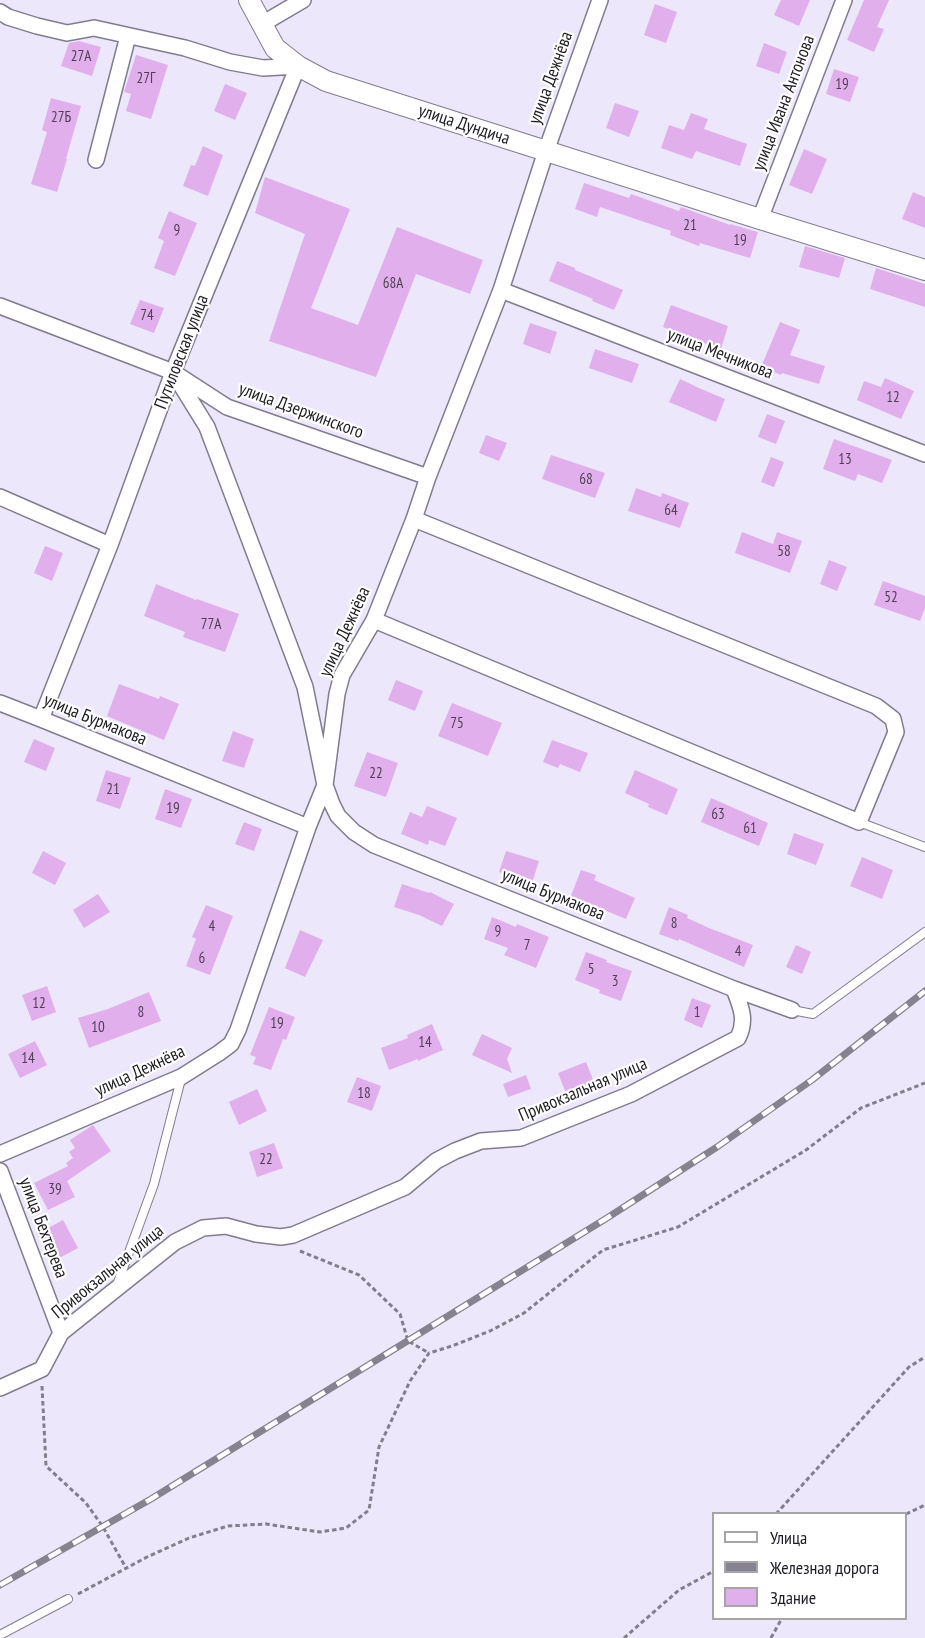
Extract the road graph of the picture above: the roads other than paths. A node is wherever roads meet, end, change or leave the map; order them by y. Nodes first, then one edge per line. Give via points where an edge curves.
1 (249, 0) edge
2 (303, 0) edge
3 (600, 0) edge
4 (844, 0) edge
5 (0, 12) edge
6 (262, 24) junction
7 (128, 36) junction
8 (298, 66) junction
9 (546, 151) junction
10 (96, 160) dead end
11 (759, 219) junction
12 (925, 270) edge
13 (501, 290) junction
14 (0, 306) edge
15 (173, 372) junction
16 (925, 454) edge
17 (428, 477) junction
18 (0, 497) edge
19 (414, 519) junction
20 (110, 545) junction
21 (375, 620) junction
22 (0, 704) edge
23 (41, 719) junction
24 (325, 785) junction
25 (859, 822) junction
26 (308, 827) junction
27 (925, 847) edge
28 (925, 932) edge
29 (734, 989) junction
30 (792, 1011) joint
31 (181, 1077) junction
32 (0, 1154) edge
33 (0, 1171) edge
34 (116, 1288) junction
35 (62, 1333) junction
36 (0, 1388) edge
37 (68, 1599) road end
38 (0, 1635) edge

1 - 6 street
2 - 6 street
3 - 9 street, улица Дежнёва
4 - 11 street, улица Ивана Антонова
5 - 7 street via 67,33 94,28
6 - 8 street via 275,48
7 - 8 street via 263,68
7 - 10 street
8 - 9 street, улица Дундича via 326,81
8 - 15 street, Путиловская улица
9 - 11 street, улица Дундича
9 - 13 street, улица Дежнёва
11 - 12 street, улица Дундича
13 - 16 street, улица Мечникова
13 - 17 street, улица Дежнёва
14 - 15 street, улица Дзержинского
15 - 17 street, улица Дзержинского via 227,407
15 - 20 street, Путиловская улица
15 - 24 street, улица Бурмакова via 207,427 305,687
17 - 19 street, улица Дежнёва
18 - 20 street
19 - 21 street, улица Дежнёва
19 - 25 street via 876,706 893,719 896,732
20 - 23 street, Путиловская улица
21 - 24 street, улица Дежнёва via 342,675
21 - 25 street
22 - 23 street, улица Бурмакова
23 - 26 street, улица Бурмакова
24 - 26 street, улица Дежнёва
24 - 29 street, улица Бурмакова via 338,816 374,845
25 - 27 lane
26 - 31 street, улица Дежнёва via 231,1044
28 - 30 lane via 813,1014
29 - 30 street, улица Бурмакова
29 - 34 street, Привокзальная улица via 742,1008 743,1028 738,1038 631,1094 521,1138 481,1141 455,1151 405,1187 292,1235 256,1234 226,1226 203,1228 175,1242
31 - 32 street, улица Дежнёва
31 - 34 lane via 154,1185
33 - 35 street, улица Бехтерева
34 - 35 street, Привокзальная улица
35 - 36 street, Привокзальная улица via 42,1370
37 - 38 lane

